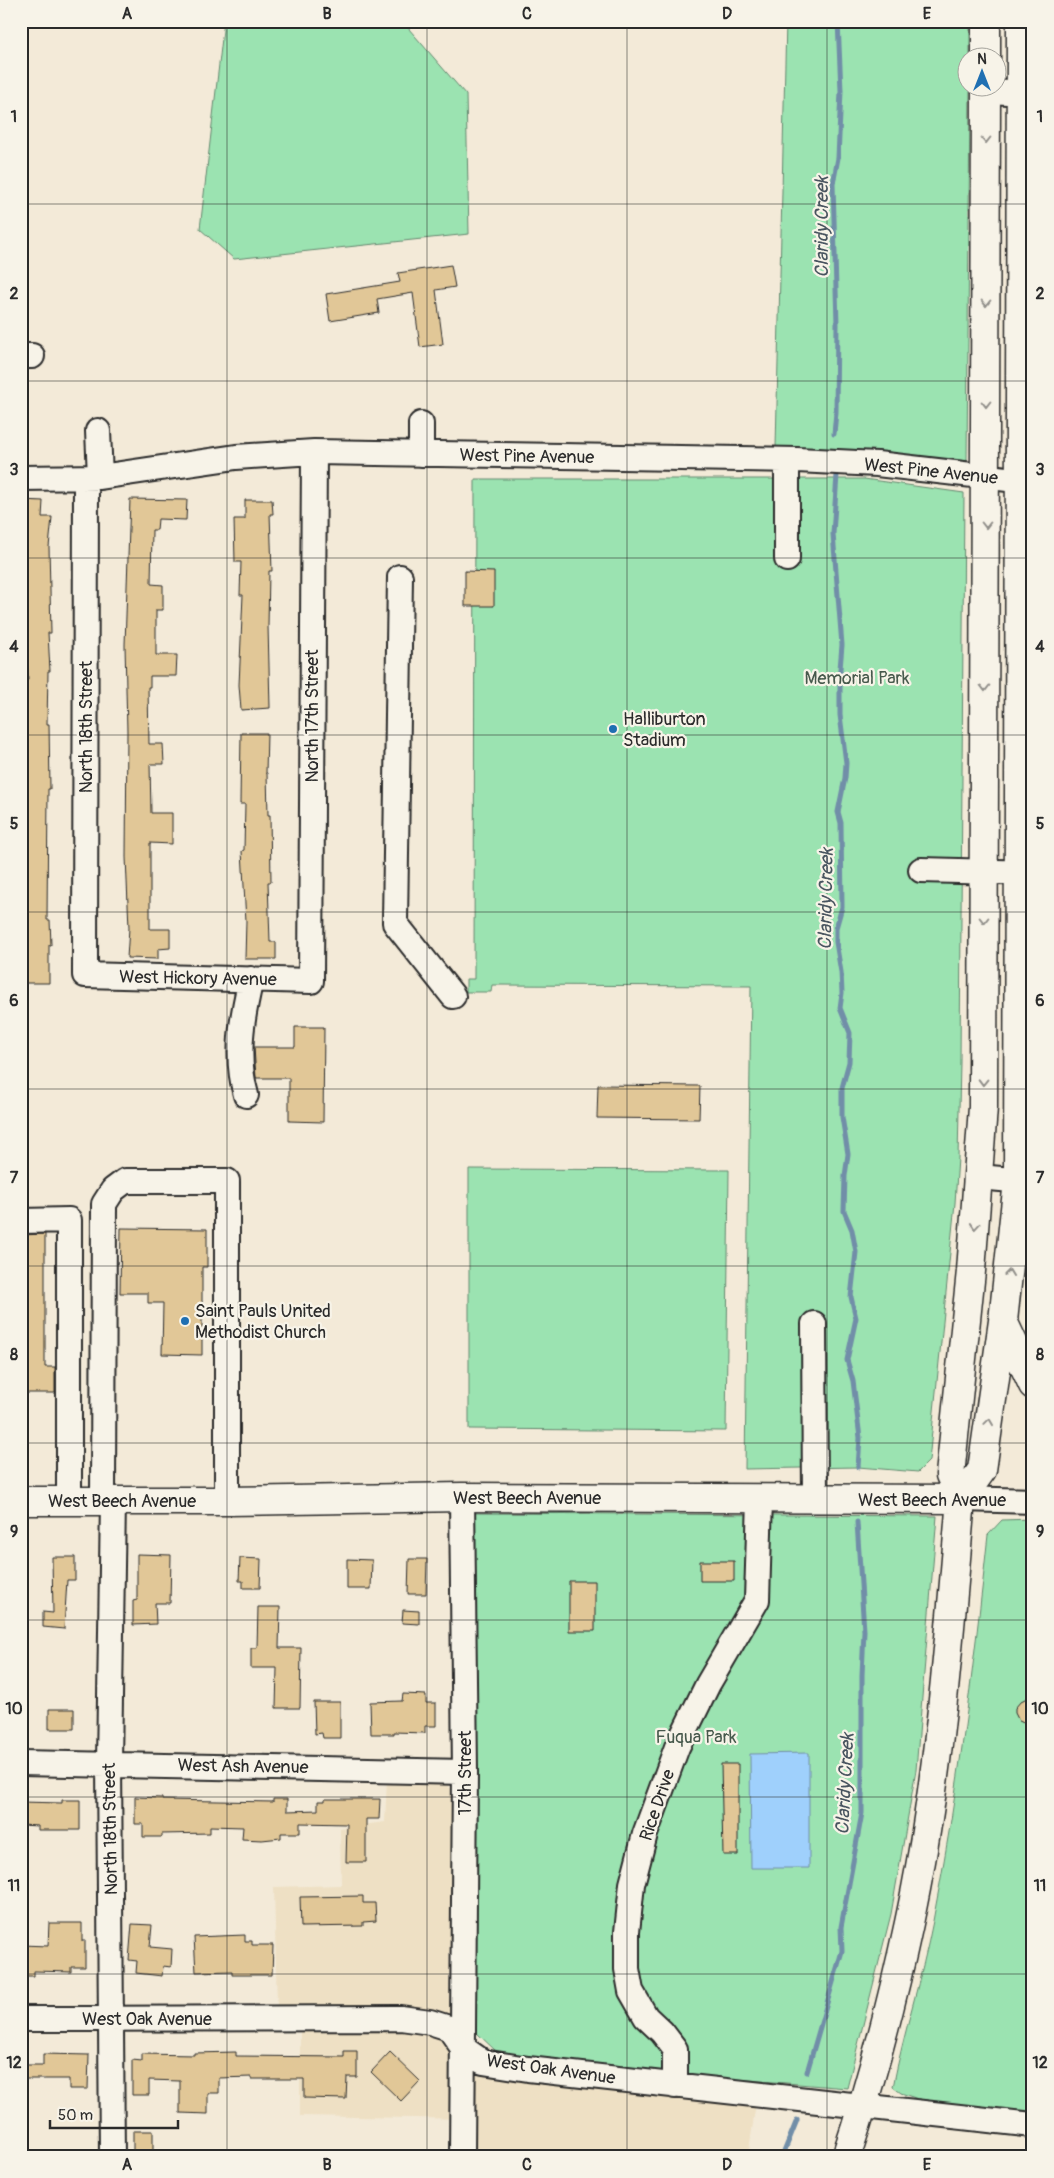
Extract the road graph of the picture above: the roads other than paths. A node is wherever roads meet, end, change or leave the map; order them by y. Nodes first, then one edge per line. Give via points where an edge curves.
1 (986, 21) edge
2 (1021, 21) edge
3 (986, 48) edge
4 (1006, 91) edge
5 (1027, 92) edge
6 (986, 98) edge
7 (420, 424) dead end
8 (98, 431) dead end
9 (314, 452) junction
10 (421, 454) junction
11 (787, 460) junction
12 (986, 476) junction
13 (93, 477) junction
14 (21, 478) edge
15 (1026, 481) edge
16 (787, 559) dead end
17 (400, 577) dead end
18 (921, 870) dead end
19 (984, 871) junction
20 (1026, 872) edge
21 (85, 975) joint
22 (252, 979) junction
23 (311, 981) joint
24 (453, 996) dead end
25 (246, 1095) dead end
26 (979, 1178) junction
27 (1025, 1181) edge
28 (21, 1220) edge
29 (1004, 1321) junction
30 (814, 1324) dead end
31 (1033, 1385) edge
32 (956, 1487) junction
33 (462, 1497) junction
34 (760, 1498) junction
35 (815, 1499) junction
36 (21, 1501) edge
37 (69, 1501) junction
38 (108, 1501) junction
39 (227, 1501) junction
40 (1033, 1501) edge
41 (21, 1763) edge
42 (109, 1763) junction
43 (465, 1772) junction
44 (21, 2019) edge
45 (112, 2019) junction
46 (463, 2048) junction
47 (674, 2086) junction
48 (863, 2106) junction
49 (1033, 2125) edge
50 (112, 2157) edge
51 (462, 2157) edge
52 (846, 2157) edge

1 - 3 main road
2 - 5 main road
4 - 5 street
5 - 15 main road
6 -> 12 main road
7 - 10 street
8 - 13 street, North 18th Street
9 - 10 street, West Pine Avenue
9 - 13 street, West Pine Avenue via 236,457
9 - 23 street, North 17th Street
10 - 11 street, West Pine Avenue
11 - 12 street, West Pine Avenue via 877,464
11 - 16 street
12 - 15 street, West Pine Avenue
12 -> 19 main road
13 - 14 street, West Pine Avenue
13 - 21 street, North 18th Street
15 - 20 main road
17 - 24 street via 395,923
18 - 19 street
19 - 20 street
19 -> 26 main road via 983,1107
20 - 27 main road
21 - 22 street, West Hickory Avenue
22 - 23 street, West Hickory Avenue
22 - 25 street via 240,1040 241,1074
26 - 27 street
26 -> 32 main road
29 -> 27 main road
28 - 37 street via 69,1220
29 - 31 main road
32 -> 29 main road via 982,1470
30 - 35 street
32 - 35 main road, West Beech Avenue
32 - 40 street, West Beech Avenue
32 - 48 main road via 935,1766 910,1922
33 - 34 main road, West Beech Avenue
33 - 39 main road, West Beech Avenue
33 - 43 street, 17th Street
34 - 35 main road, West Beech Avenue
34 - 47 street, Rice Drive via 757,1600 708,1684 677,1747 645,1834 632,1884 627,1932 632,1991 646,2017 674,2049
36 - 37 main road, West Beech Avenue
37 - 38 main road, West Beech Avenue
38 - 39 main road, West Beech Avenue
38 - 39 street, North 18th Street via 104,1204 113,1190 125,1181 227,1181
38 - 42 street, North 18th Street
41 - 42 street, West Ash Avenue
42 - 43 street, West Ash Avenue
42 - 45 street, North 18th Street
43 - 46 street, 17th Street
44 - 45 street, West Oak Avenue
45 - 46 street, West Oak Avenue via 401,2018 449,2028
45 - 50 street, North 18th Street
46 - 47 street, West Oak Avenue via 483,2062
46 - 51 street
47 - 48 street, West Oak Avenue
48 - 49 street, West Oak Avenue
48 - 52 main road

